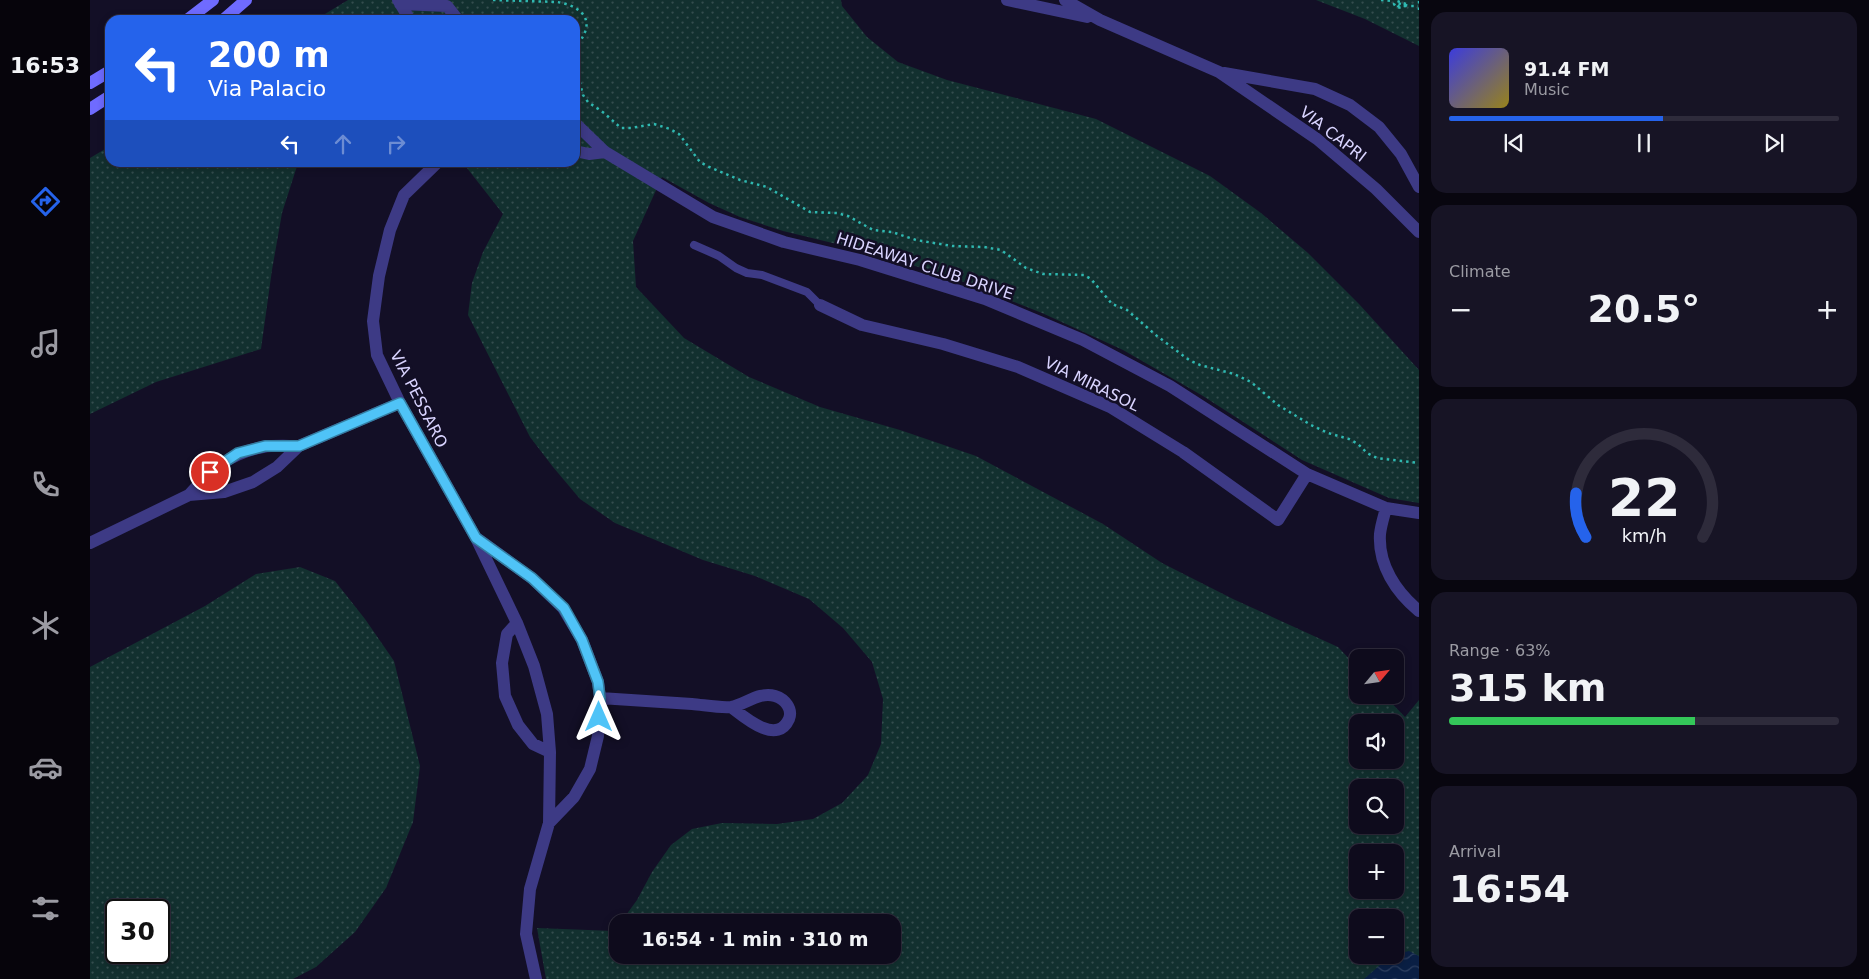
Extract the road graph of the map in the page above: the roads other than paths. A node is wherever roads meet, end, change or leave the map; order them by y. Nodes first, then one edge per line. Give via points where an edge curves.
1 (213, 0) edge
2 (246, 0) edge
3 (1007, 0) edge
4 (1064, 0) edge
5 (399, 2) edge
6 (194, 15) edge
7 (229, 15) edge
8 (407, 15) edge
9 (454, 15) edge
10 (1100, 20) junction
11 (1219, 72) junction
12 (105, 74) edge
13 (90, 83) edge
14 (105, 99) edge
15 (90, 109) edge
16 (580, 128) edge
17 (580, 152) edge
18 (605, 152) junction
19 (433, 167) edge
20 (1419, 187) edge
21 (1419, 232) edge
22 (694, 245) dead end
23 (820, 305) joint
24 (400, 403) junction
25 (299, 446) junction
26 (1307, 474) junction
27 (189, 494) junction
28 (1386, 508) junction
29 (1419, 513) edge
30 (476, 538) junction
31 (90, 542) edge
32 (1419, 611) edge
33 (517, 623) junction
34 (600, 698) junction
35 (731, 707) dead end
36 (550, 752) junction
37 (549, 823) junction
38 (536, 979) edge

1 - 6 main road
2 - 7 main road
3 - 10 street, VIA CAPRI
4 - 10 street, VIA CAPRI
5 - 8 street
5 - 9 street via 447,6
10 - 11 street, VIA CAPRI
11 - 20 street, VIA CAPRI via 1315,89 1350,104 1380,128 1401,154
11 - 21 street, VIA CAPRI via 1317,139 1376,189
12 - 13 main road
14 - 15 main road
16 - 18 street, HIDEAWAY CLUB DRIVE
17 - 18 street
18 - 26 street, HIDEAWAY CLUB DRIVE via 713,216 784,242 860,260 985,299 1083,340 1170,386
19 - 24 street, VIA PESSARO via 404,195 390,230 378,276 373,321 377,355
22 - 23 lane via 747,274 762,275 807,292
23 - 26 street, VIA MIRASOL via 862,325 943,344 1018,367 1110,407 1182,452 1278,520
24 - 25 street
24 - 30 street, VIA PESSARO
25 - 27 street via 277,467 253,482 224,492
25 - 27 street via 265,446 238,453 210,472
26 - 28 street, HIDEAWAY CLUB DRIVE
27 - 31 street
28 - 29 street, HIDEAWAY CLUB DRIVE
28 - 32 street via 1380,534 1382,558 1390,578
30 - 33 street, VIA PESSARO
30 - 34 street, VIA PESSARO via 532,578 564,608 582,640 598,682
33 - 36 street, VIA PESSARO via 534,666 547,714
33 - 36 street via 507,634 502,662 505,696 518,726 533,744
34 - 35 street
34 - 37 street, VIA PESSARO via 598,736 590,769 574,797
36 - 37 street, VIA PESSARO
37 - 38 street, VIA PESSARO via 530,889 526,934

